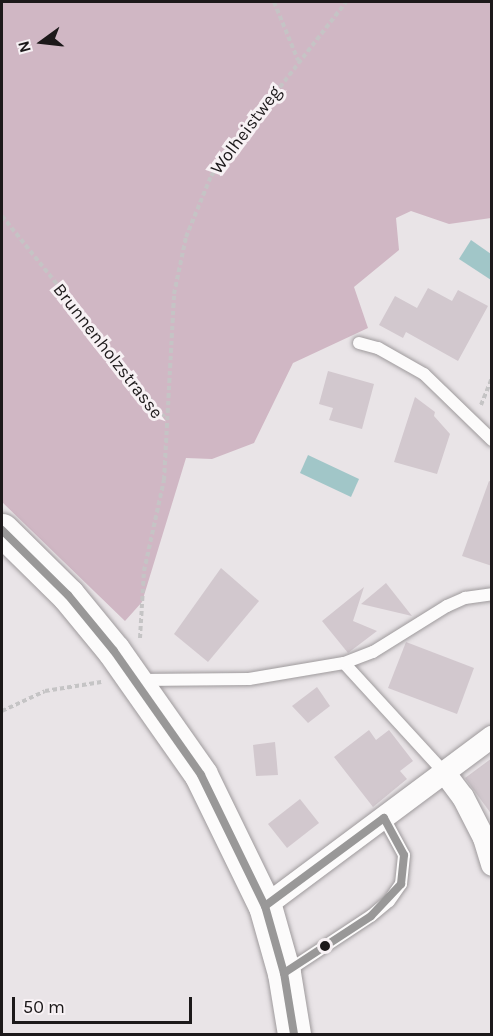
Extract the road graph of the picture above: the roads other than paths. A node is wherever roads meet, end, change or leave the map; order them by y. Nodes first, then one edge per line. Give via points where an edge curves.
1 (359, 343) dead end
2 (492, 440) edge
3 (2, 530) edge
4 (492, 594) edge
5 (344, 663) junction
6 (138, 680) junction
7 (492, 737) edge
8 (444, 772) junction
9 (384, 819) junction
10 (492, 865) edge
11 (265, 906) junction
12 (284, 973) junction
13 (294, 1035) edge

1 - 2 lane via 378,348 424,374
3 - 6 main road via 68,595
4 - 5 lane via 465,598 447,606 373,652
5 - 6 lane via 249,679
5 - 8 lane
6 - 11 main road via 201,775
7 - 8 street
8 - 9 street
8 - 10 street via 463,797 484,838
9 - 11 street
9 - 12 lane via 404,855 401,884 371,916
11 - 12 main road
12 - 13 main road

